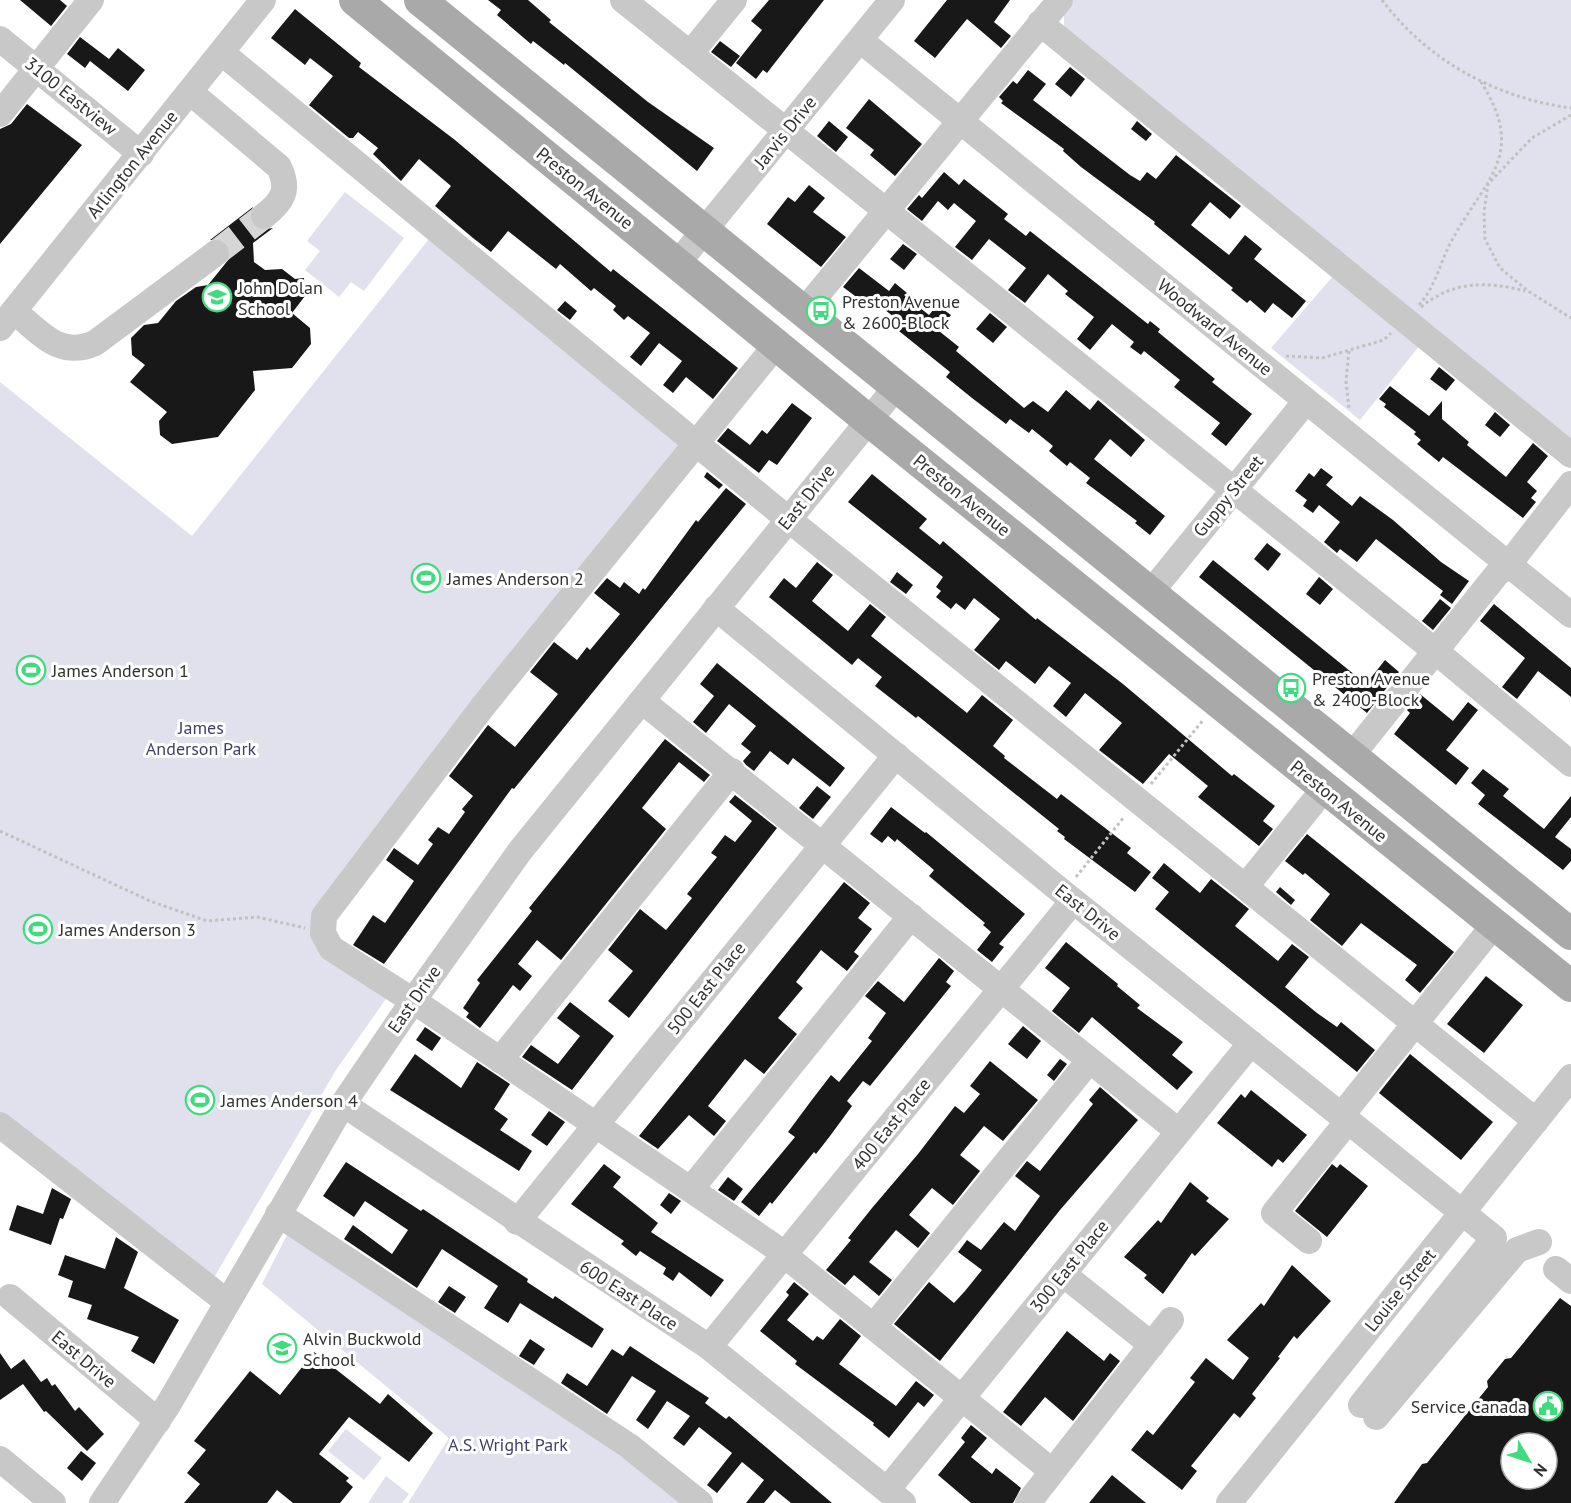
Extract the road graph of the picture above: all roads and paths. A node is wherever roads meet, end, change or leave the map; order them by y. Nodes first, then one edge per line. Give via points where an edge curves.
1 (92, 0) edge
2 (263, 0) edge
3 (356, 0) edge
4 (623, 0) edge
5 (734, 0) edge
6 (892, 0) edge
7 (1060, 0) edge
8 (1382, 0) edge
9 (428, 3) edge
10 (1040, 23) junction
11 (0, 39) edge
12 (860, 39) junction
13 (222, 53) junction
14 (690, 54) junction
15 (37, 68) junction
16 (1481, 82) junction
17 (190, 92) junction
18 (1571, 108) edge
19 (0, 114) edge
20 (1571, 115) edge
21 (960, 120) junction
22 (786, 131) junction
23 (141, 154) junction
24 (1488, 184) junction
25 (886, 211) junction
26 (264, 216) tunnel mouth
27 (703, 231) junction
28 (216, 254) tunnel mouth
29 (677, 264) junction
30 (1528, 291) junction
31 (803, 312) junction
32 (1571, 318) edge
33 (7, 319) edge
34 (1406, 319) junction
35 (776, 345) junction
36 (1349, 351) junction
37 (1288, 364) dead end
38 (896, 387) junction
39 (1313, 407) junction
40 (868, 420) junction
41 (698, 443) junction
42 (1571, 455) edge
43 (1571, 484) edge
44 (1233, 489) junction
45 (788, 519) junction
46 (1509, 564) junction
47 (1151, 592) junction
48 (716, 608) junction
49 (1571, 615) edge
50 (1434, 650) junction
51 (642, 700) junction
52 (1353, 754) junction
53 (896, 755) junction
54 (1571, 764) edge
55 (732, 771) junction
56 (1324, 789) junction
57 (0, 831) edge
58 (822, 844) junction
59 (1246, 886) junction
60 (1073, 901) junction
61 (911, 916) junction
62 (1494, 925) junction
63 (323, 933) junction
64 (1571, 934) edge
65 (1571, 986) edge
66 (1001, 988) junction
67 (413, 1001) junction
68 (1416, 1023) junction
69 (1251, 1043) junction
70 (500, 1060) junction
71 (1089, 1061) junction
72 (1571, 1077) edge
73 (343, 1104) junction
74 (1344, 1118) junction
75 (1536, 1121) junction
76 (0, 1125) edge
77 (596, 1125) junction
78 (1178, 1131) junction
79 (691, 1189) junction
80 (1463, 1212) junction
81 (278, 1214) junction
82 (517, 1222) junction
83 (1309, 1241) dead end
84 (1539, 1242) dead end
85 (785, 1256) junction
86 (1063, 1274) junction
87 (10, 1298) dead end
88 (227, 1302) junction
89 (1171, 1320) dead end
90 (873, 1328) junction
91 (1152, 1345) junction
92 (709, 1347) junction
93 (962, 1398) junction
94 (158, 1421) junction
95 (0, 1459) edge
96 (1052, 1471) junction
97 (895, 1496) edge
98 (53, 1503) edge
99 (102, 1503) edge
100 (700, 1503) edge
101 (1028, 1503) edge
102 (1229, 1503) edge

1 - 15 street
2 - 13 street, Arlington Avenue
3 - 29 main road, Preston Avenue
4 - 14 street
5 - 14 street
6 - 12 street, Jarvis Drive
7 - 10 street
8 - 16 path via 1427,48
9 - 27 main road
10 - 21 street
10 - 34 street
11 - 15 street, 3100 Eastview
12 - 21 street, Woodward Avenue
12 - 22 street, Jarvis Drive
13 - 17 street, Arlington Avenue
13 - 41 street
14 - 22 street
15 - 19 street
15 - 23 street, 3100 Eastview
16 - 18 path via 1532,101
16 - 24 path via 1496,106 1502,129 1500,158
17 - 23 street, Arlington Avenue
17 - 26 street via 279,167 285,180 284,191
20 - 24 path via 1532,138
21 - 25 street
21 - 39 street, Woodward Avenue
22 - 25 street
22 - 27 street, Jarvis Drive
23 - 33 street, Arlington Avenue
24 - 30 path via 1485,239 1500,268
24 - 34 path via 1451,243 1430,292
25 - 31 street
25 - 44 street
27 - 29 street, Jarvis Drive
27 - 31 main road
28 - 33 street via 95,343 81,349 52,343
29 - 35 main road, Preston Avenue
30 - 32 path
30 - 34 path via 1500,284 1455,287 1434,296
31 - 38 main road
34 - 36 path via 1384,340
34 - 42 street
35 - 40 main road, Preston Avenue
35 - 41 street
36 - 37 path via 1322,358 1283,356
36 - 39 path via 1349,413 1331,399
38 - 40 street, East Drive
38 - 47 main road
39 - 44 street, Guppy Street
39 - 46 street, Woodward Avenue
40 - 45 street, East Drive
40 - 56 main road, Preston Avenue
41 - 45 street
41 - 63 street via 416,792 324,916
43 - 46 street
44 - 47 street, Guppy Street
44 - 50 street
45 - 48 street, East Drive
45 - 59 street
46 - 49 street, Woodward Avenue
46 - 50 street
47 - 52 main road
48 - 51 street, East Drive
48 - 53 street, East Drive
50 - 52 street
50 - 54 street
51 - 55 street
51 - 67 street, East Drive via 520,851
52 - 64 main road
53 - 58 street, 500 East Place
53 - 60 street, East Drive
55 - 58 street
55 - 70 street
56 - 59 street
56 - 62 main road, Preston Avenue
57 - 63 path via 150,901 207,921 257,917
58 - 61 street
58 - 77 street, 500 East Place
59 - 68 street
60 - 66 street, 400 East Place
60 - 69 street, East Drive
61 - 66 street
61 - 79 street
62 - 65 main road, Preston Avenue
62 - 68 street
63 - 67 street via 331,948
66 - 71 street
66 - 85 street, 400 East Place
67 - 70 street
67 - 73 street, East Drive
68 - 74 street
68 - 75 street
69 - 74 street, East Drive
69 - 78 street, 300 East Place
70 - 77 street
71 - 78 street
71 - 90 street
72 - 75 street, Louise Street
73 - 81 street, East Drive
73 - 82 street, 600 East Place
74 - 80 street, East Drive
74 - 83 street via 1274,1213
75 - 80 street, Louise Street
76 - 88 street
77 - 79 street
77 - 82 street, 500 East Place
78 - 86 street, 300 East Place
79 - 85 street
80 - 84 street, East Drive via 1494,1238 1368,1411 1517,1250
80 - 102 street, Louise Street
81 - 88 street, East Drive
81 - 100 street via 629,1446
82 - 92 street, 600 East Place
85 - 90 street
85 - 92 street, 400 East Place
86 - 91 street
86 - 93 street, 300 East Place
87 - 94 street, East Drive
88 - 94 street, East Drive
89 - 91 street
90 - 93 street
91 - 96 street
92 - 97 street, 600 East Place
93 - 96 street
93 - 97 street, 300 East Place
94 - 99 street, East Drive
95 - 98 street
96 - 101 street

